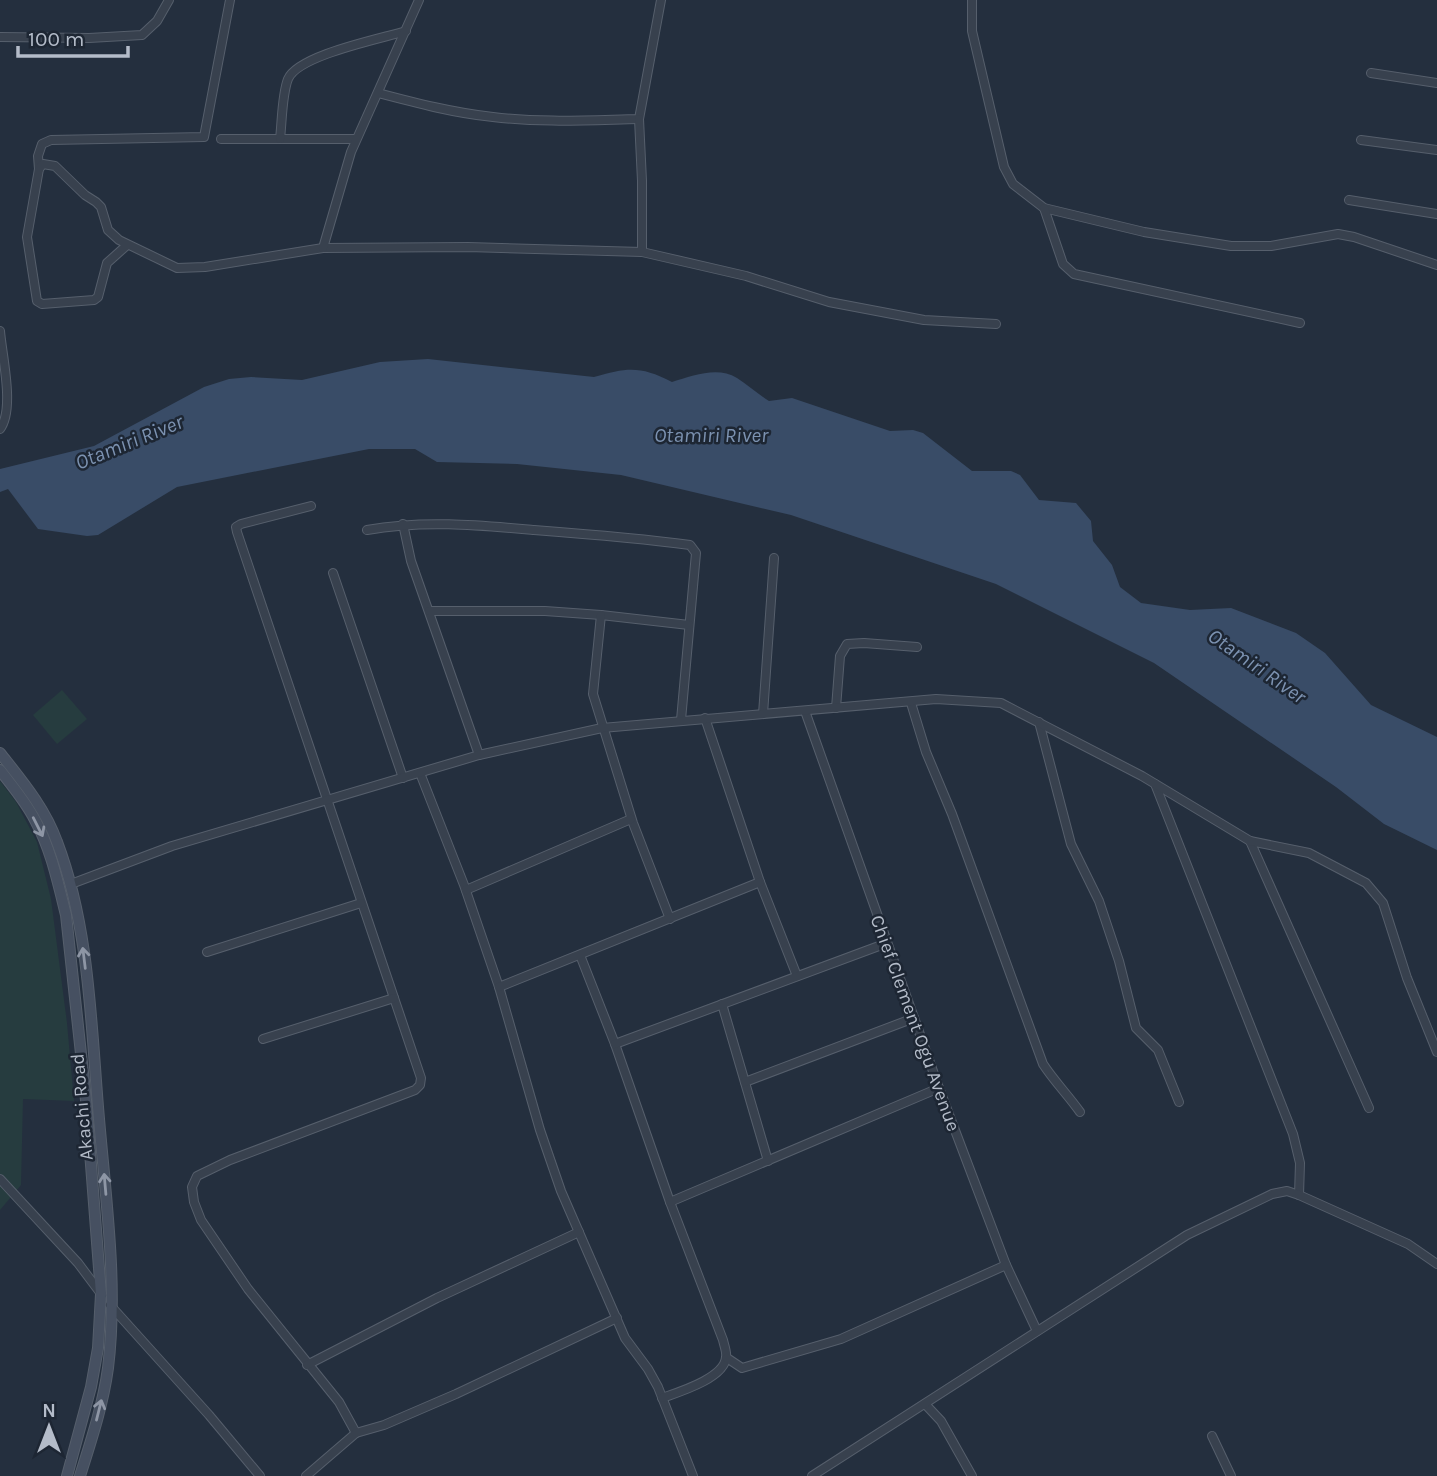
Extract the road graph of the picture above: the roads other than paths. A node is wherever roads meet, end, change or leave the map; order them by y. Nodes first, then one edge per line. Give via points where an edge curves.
1 (169, 0) edge
2 (230, 0) edge
3 (419, 0) edge
4 (661, 0) edge
5 (972, 0) edge
6 (406, 31) junction
7 (0, 37) edge
8 (1371, 73) dead end
9 (1437, 83) edge
10 (378, 93) junction
11 (639, 118) junction
12 (221, 139) dead end
13 (280, 139) junction
14 (356, 139) junction
15 (1361, 140) dead end
16 (1437, 150) edge
17 (39, 169) junction
18 (1349, 201) dead end
19 (1044, 208) junction
20 (1437, 214) edge
21 (127, 246) junction
22 (323, 248) junction
23 (642, 253) junction
24 (1437, 265) edge
25 (1300, 323) dead end
26 (996, 324) dead end
27 (0, 331) edge
28 (0, 429) edge
29 (310, 506) dead end
30 (403, 524) junction
31 (367, 530) dead end
32 (774, 558) dead end
33 (333, 573) dead end
34 (429, 611) junction
35 (601, 615) junction
36 (689, 625) junction
37 (917, 647) dead end
38 (911, 703) junction
39 (836, 708) junction
40 (805, 711) junction
41 (763, 714) junction
42 (705, 718) junction
43 (681, 720) junction
44 (1040, 722) junction
45 (602, 728) junction
46 (0, 753) edge
47 (479, 755) junction
48 (0, 770) edge
49 (420, 772) junction
50 (403, 778) junction
51 (1155, 784) junction
52 (327, 801) junction
53 (632, 819) junction
54 (1250, 841) junction
55 (760, 882) junction
56 (71, 884) junction
57 (466, 890) junction
58 (361, 903) junction
59 (670, 919) junction
60 (887, 943) junction
61 (206, 952) dead end
62 (580, 955) junction
63 (797, 976) junction
64 (499, 987) junction
65 (394, 998) junction
66 (722, 1004) junction
67 (914, 1018) junction
68 (263, 1039) dead end
69 (615, 1044) junction
70 (1437, 1052) edge
71 (745, 1082) junction
72 (939, 1088) junction
73 (1179, 1102) dead end
74 (1369, 1108) dead end
75 (1080, 1112) dead end
76 (768, 1161) junction
77 (0, 1179) edge
78 (1298, 1195) junction
79 (670, 1202) junction
80 (579, 1232) junction
81 (1437, 1264) edge
82 (1006, 1265) junction
83 (101, 1294) junction
84 (111, 1306) junction
85 (617, 1318) junction
86 (1037, 1331) junction
87 (727, 1358) junction
88 (307, 1364) junction
89 (662, 1398) junction
90 (925, 1405) junction
91 (356, 1433) junction
92 (1212, 1436) dead end
93 (67, 1476) edge
94 (80, 1476) edge
95 (260, 1476) edge
96 (306, 1476) edge
97 (693, 1476) edge
98 (812, 1476) edge
99 (972, 1476) edge
100 (1231, 1476) edge

1 - 7 street via 157,21 142,34
2 - 17 street via 204,137 51,140 41,144
3 - 6 street
4 - 11 street
5 - 19 street via 972,31 1004,167 1013,184
6 - 10 street
6 - 13 street via 313,58 294,69 287,81
8 - 9 street
10 - 11 street via 491,117
10 - 14 street
11 - 23 street
12 - 13 street
13 - 14 street
14 - 22 street
15 - 16 street
17 - 21 street via 43,164 55,166 101,207 108,230
17 - 21 street via 27,237 37,301 94,300 107,263
18 - 20 street
19 - 24 street via 1144,232 1231,246 1271,246 1338,234
19 - 25 street via 1063,264 1074,274
21 - 22 street via 186,269
22 - 23 street
23 - 26 street via 746,276 829,302 924,320
27 - 28 street via 7,406
29 - 52 street via 236,527
30 - 31 street
30 - 34 street
30 - 36 street via 471,525 690,545 695,553
32 - 41 street
33 - 50 street
34 - 35 street
34 - 47 street
35 - 36 street
35 - 45 street via 593,694
36 - 43 street
37 - 39 street via 847,645 840,656
38 - 39 street
38 - 44 street via 936,699 1001,703
38 - 75 street via 1043,1064
39 - 40 street
40 - 41 street
40 - 60 street, Chief Clement Ogu Avenue
41 - 42 street
42 - 43 street
42 - 55 street
43 - 45 street
44 - 51 street
44 - 73 street via 1071,844 1099,901 1136,1028 1158,1050
45 - 47 street
45 - 53 street
46 - 56 main road, Akachi Road via 39,805 57,840
47 - 49 street
48 -> 83 main road, Akachi Road via 44,837 66,915
49 - 50 street
49 - 57 street
50 - 52 street
51 - 54 street
51 - 78 street via 1293,1134 1300,1163
52 - 56 street via 172,846
52 - 58 street
53 - 57 street
53 - 59 street
54 - 70 street via 1310,853 1366,883 1383,903
54 - 74 street
55 - 59 street
55 - 63 street
84 -> 56 main road, Akachi Road via 92,1034
57 - 64 street
58 - 61 street
58 - 65 street
59 - 62 street
60 - 63 street
60 - 67 street, Chief Clement Ogu Avenue
62 - 64 street
62 - 69 street
63 - 66 street
64 - 80 street via 540,1130
65 - 68 street
65 - 88 street via 421,1078 415,1090 230,1160 197,1176 192,1187 201,1220
66 - 69 street
66 - 71 street
67 - 71 street
67 - 72 street, Chief Clement Ogu Avenue
69 - 79 street
71 - 76 street
72 - 76 street
72 - 82 street, Chief Clement Ogu Avenue
76 - 79 street
77 - 83 street
78 - 81 street via 1408,1244
78 - 86 street via 1287,1191 1272,1194 1187,1235
79 - 87 street
80 - 85 street
80 - 88 street
82 - 86 street, Chief Clement Ogu Avenue
82 - 87 street via 841,1339 742,1367
83 - 84 street
83 - 93 main road, Akachi Road via 91,1387
94 -> 84 main road, Akachi Road via 107,1369
84 - 95 street
85 - 89 street
85 - 91 street via 444,1400
86 - 90 street
87 - 89 street via 722,1369 697,1385
88 - 91 street via 339,1402
89 - 97 street
90 - 98 street
90 - 99 street via 942,1421
91 - 96 street
92 - 100 street

